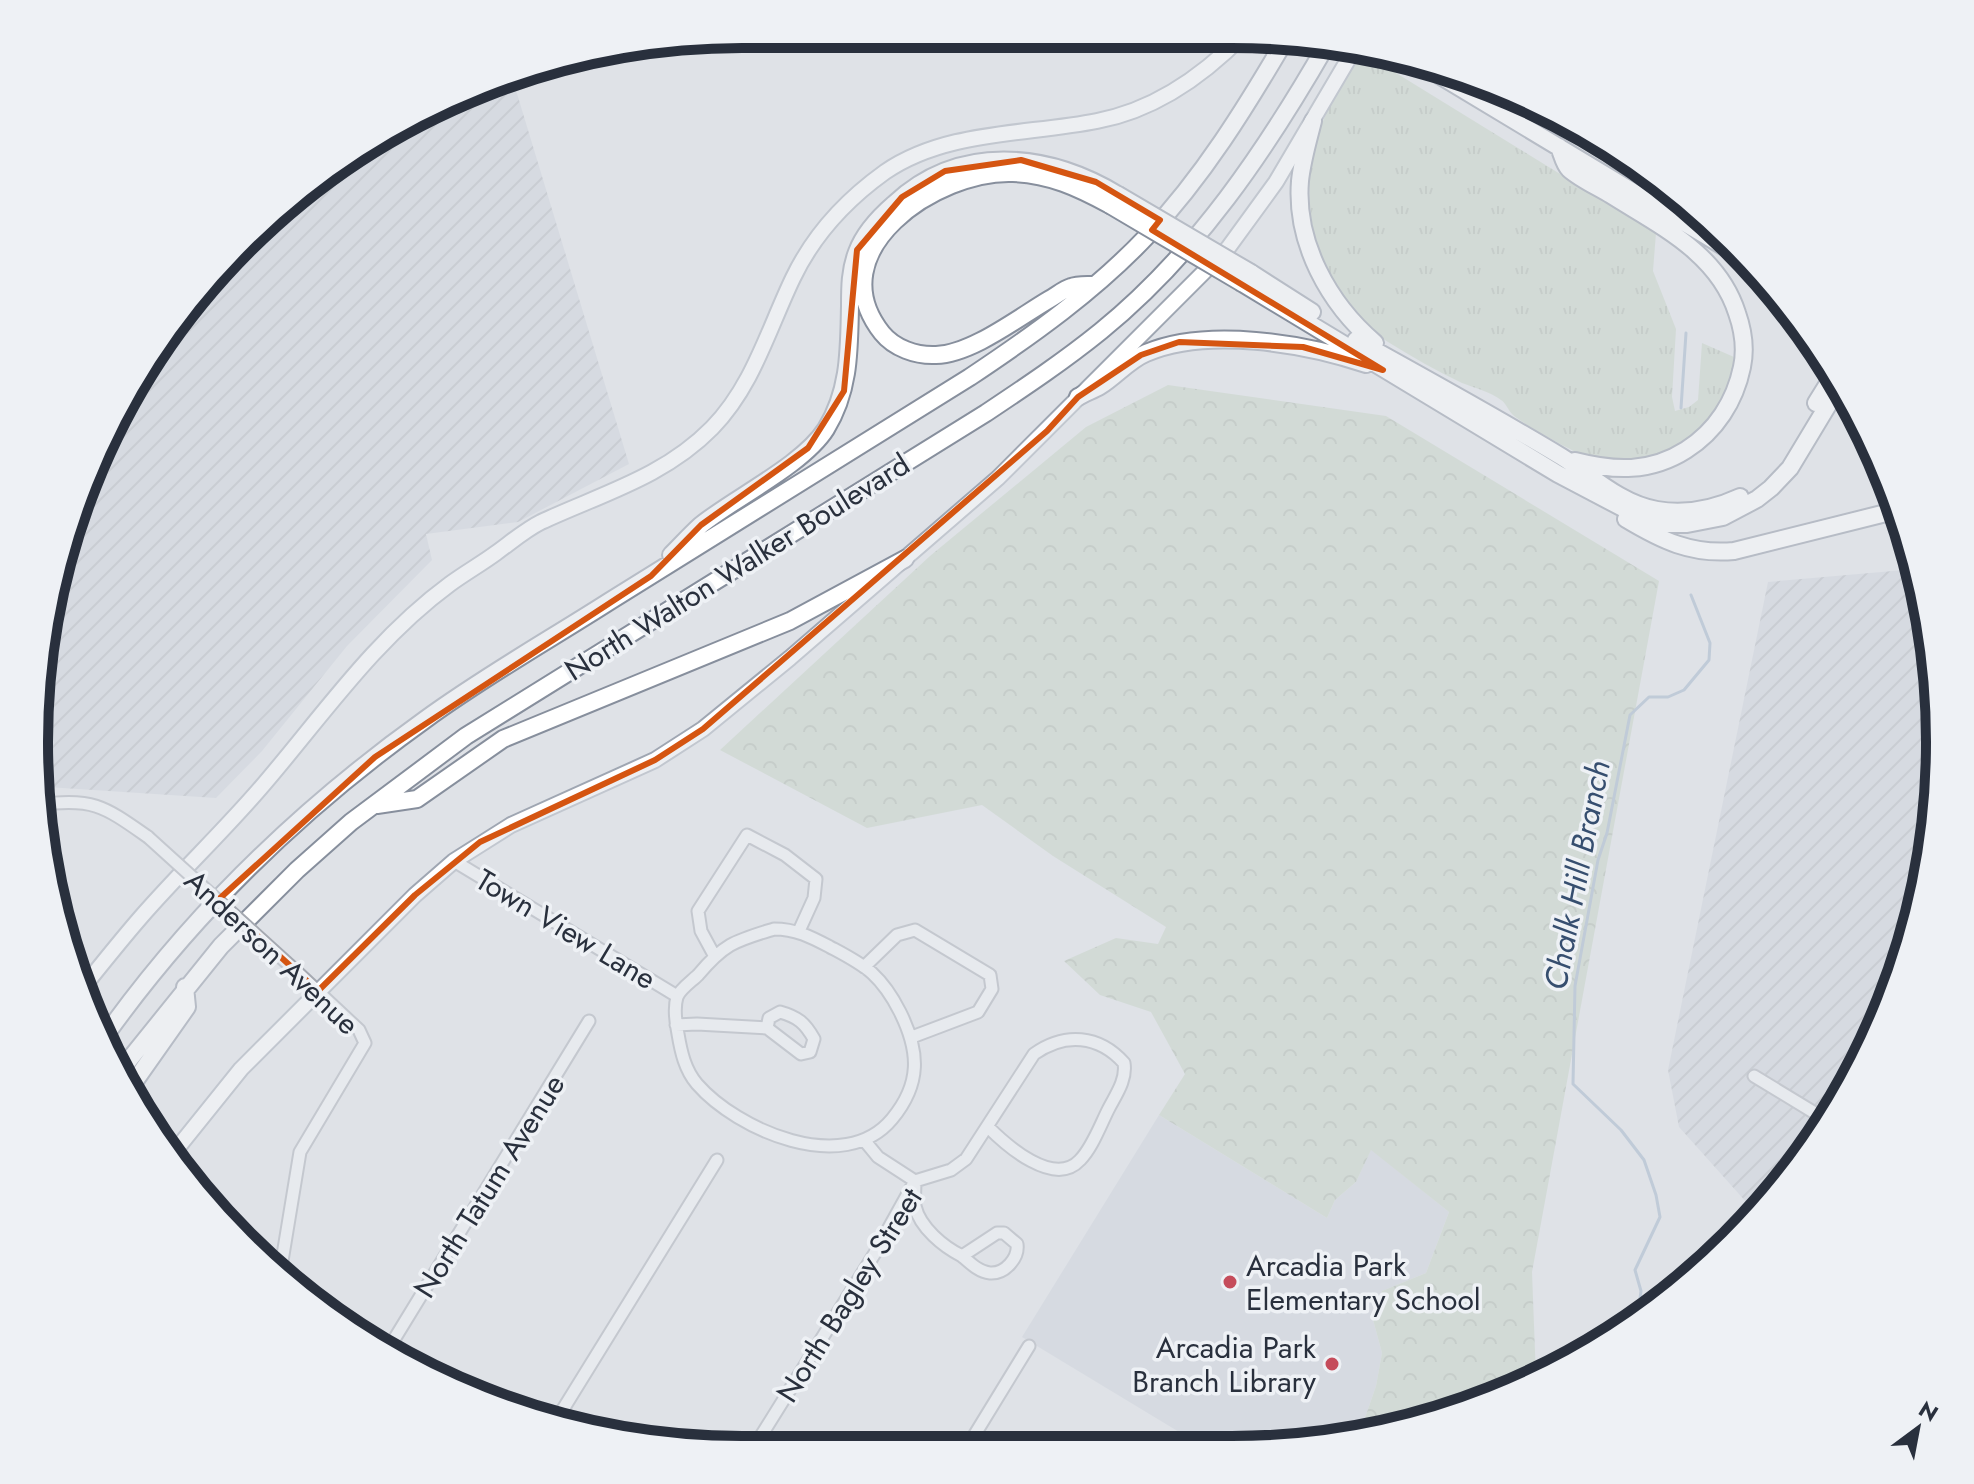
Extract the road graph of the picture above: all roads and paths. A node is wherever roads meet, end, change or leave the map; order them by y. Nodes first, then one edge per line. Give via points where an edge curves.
1 (1229, 48) edge
2 (1280, 49) edge
3 (1321, 54) edge
4 (1349, 58) edge
5 (1451, 84) edge
6 (1313, 121) junction
7 (1566, 157) junction
8 (1114, 200) junction
9 (1710, 239) edge
10 (1096, 285) junction
11 (1387, 364) junction
12 (1828, 386) edge
13 (1833, 395) edge
14 (1078, 397) junction
15 (1796, 448) junction
16 (1562, 467) junction
17 (1887, 513) edge
18 (905, 559) junction
19 (651, 576) junction
20 (51, 804) edge
21 (373, 806) junction
22 (454, 861) junction
23 (799, 931) junction
24 (714, 955) junction
25 (864, 967) junction
26 (90, 979) edge
27 (185, 987) junction
28 (318, 991) junction
29 (677, 996) junction
30 (589, 1021) dead end
31 (676, 1025) junction
32 (767, 1028) dead end
33 (111, 1029) edge
34 (912, 1037) junction
35 (127, 1062) edge
36 (1754, 1076) dead end
37 (136, 1079) edge
38 (1817, 1114) edge
39 (988, 1127) junction
40 (864, 1140) junction
41 (178, 1147) edge
42 (717, 1160) dead end
43 (915, 1181) junction
44 (962, 1256) junction
45 (282, 1262) edge
46 (393, 1342) edge
47 (1029, 1346) dead end
48 (561, 1412) edge
49 (761, 1436) edge
50 (974, 1436) edge

1 - 26 main road via 1192,81 1132,111 1090,123 951,144 889,169 862,189 816,238 752,373 712,428 675,460 642,479 536,524 394,631
2 - 10 highway, North Walton Walker Boulevard via 1189,187
3 - 21 highway, North Walton Walker Boulevard via 1289,111 1202,231 1102,330 986,413 466,736
4 - 6 main road
5 - 7 highway
6 - 11 highway via 1300,181 1308,247 1350,320
6 - 14 main road via 1228,248
7 - 9 highway
7 - 16 highway via 1679,238 1714,270 1738,314 1744,359 1723,414 1676,457 1632,469
8 - 10 highway via 1035,174 1010,172 959,181 912,205 894,222 871,255 863,289 871,319 887,339 902,349 937,356 979,341 1072,286
8 - 11 highway, bridge
8 - 19 highway via 1096,182 1047,164 995,160 945,171 902,197 857,250 850,274 844,391 824,433 701,525
10 - 19 highway, North Walton Walker Boulevard via 970,377
11 - 14 highway via 1303,347 1179,342 1141,355
11 - 16 highway
12 - 15 highway
13 - 15 highway
14 - 18 main road via 998,478
15 - 16 highway via 1752,490 1695,511 1654,510
16 - 17 highway via 1590,497 1658,539 1696,551 1734,551
18 - 21 highway via 790,621 503,739 417,799
18 - 22 main road via 703,729 655,760 511,825
19 - 33 highway, North Walton Walker Boulevard via 428,718 324,797 205,913
20 - 28 street, Anderson Avenue, bridge via 96,804 148,837
21 - 27 highway, North Walton Walker Boulevard via 297,870
22 - 28 main road
22 - 29 street, Town View Lane
23 - 24 street via 774,929 738,939
23 - 24 street via 814,898 816,879 747,835 698,911 701,931
23 - 25 street
24 - 29 street
25 - 34 street via 886,987
25 - 34 street via 897,935 915,930 990,975 992,989 978,1012
27 - 35 highway, North Walton Walker Boulevard
27 - 37 highway via 187,1007
28 - 41 main road via 241,1069
28 - 45 street, Anderson Avenue via 359,1030 365,1043 300,1152
29 - 31 street
30 - 46 street, North Tatum Avenue
31 - 32 street
31 - 40 street via 695,1083 754,1128 793,1141
34 - 40 street via 915,1062 905,1103 888,1124
36 - 38 street
39 - 39 street, North Bagley Street via 1029,1160 1070,1166 1080,1160 1100,1127 1123,1081 1124,1063 1113,1051 1085,1039 1047,1045 1034,1054
39 - 43 street, North Bagley Street via 966,1159 951,1170
40 - 43 street via 878,1157
42 - 48 street
43 - 44 street via 915,1208 947,1249
43 - 49 street, North Bagley Street
44 - 44 street via 990,1273 1011,1264 1018,1249 1013,1238 997,1233
47 - 50 street

